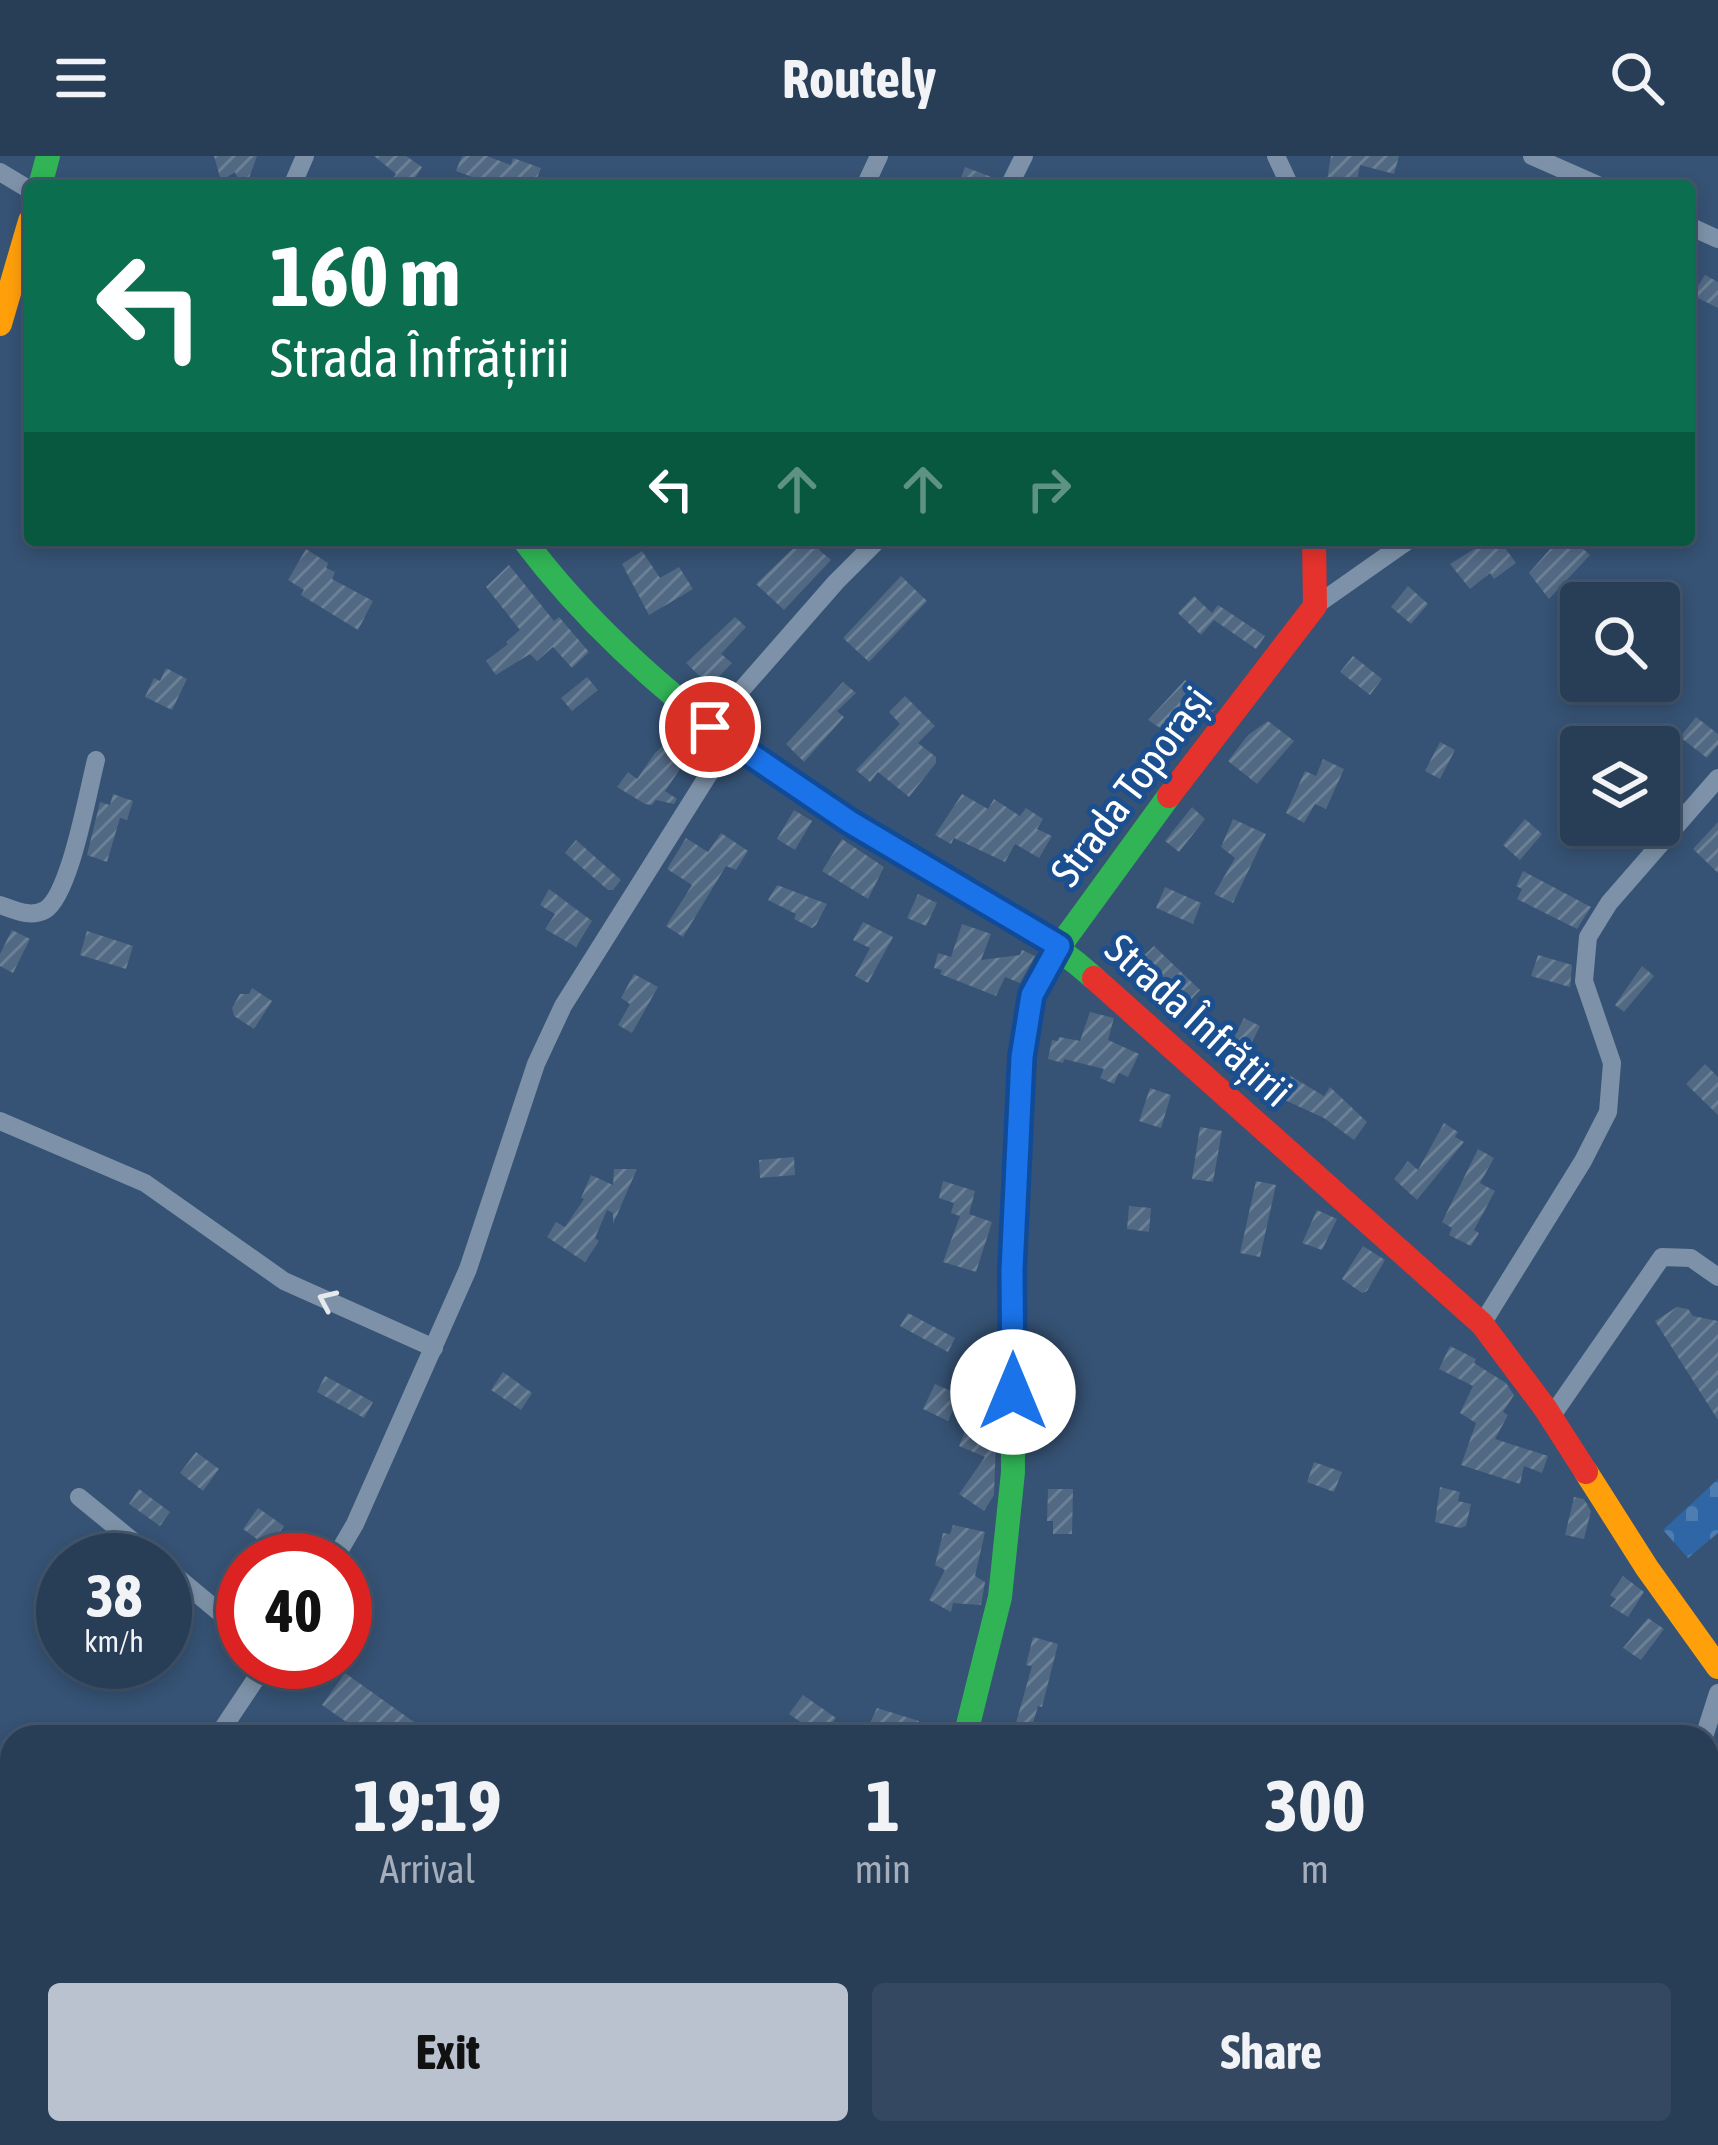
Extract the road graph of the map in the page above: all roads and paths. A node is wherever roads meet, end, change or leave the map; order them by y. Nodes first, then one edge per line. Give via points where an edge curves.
1 (1532, 156) edge
2 (1586, 180) edge
3 (24, 242) edge
4 (0, 324) edge
5 (528, 546) edge
6 (872, 546) edge
7 (1314, 546) edge
8 (1401, 546) edge
9 (1316, 606) junction
10 (719, 734) junction
11 (96, 760) dead end
12 (1718, 778) edge
13 (0, 905) edge
14 (1059, 946) junction
15 (0, 1121) edge
16 (1718, 1277) edge
17 (1482, 1324) junction
18 (434, 1348) junction
19 (1551, 1417) junction
20 (79, 1497) dead end
21 (123, 1533) edge
22 (350, 1533) edge
23 (192, 1590) edge
24 (216, 1609) edge
25 (1718, 1666) edge
26 (249, 1689) edge
27 (1718, 1693) edge
28 (226, 1725) edge
29 (967, 1725) edge
30 (1708, 1725) edge

1 - 2 street
3 - 4 main road
5 - 10 main road, Strada Înfrățirii via 616,642
6 - 10 street
7 - 9 main road
8 - 9 street, Strada Toporași
9 - 14 main road, Strada Toporași
10 - 14 main road, Strada Înfrățirii
10 - 18 street via 536,1064 489,1213
11 - 13 street via 62,890 31,915
12 - 17 street via 1588,937 1585,981 1612,1063 1608,1112
14 - 17 main road, Strada Înfrățirii
14 - 29 main road, Strada Toporași via 1032,995 1022,1057 1013,1472 1000,1598
18 -> 15 street via 284,1281 145,1183
16 - 19 street via 1691,1258 1663,1257
17 - 19 main road, Strada Înfrățirii
18 - 22 street
19 - 25 main road, Strada Înfrățirii
20 - 21 street
23 - 24 street
26 - 28 street
27 - 30 street

